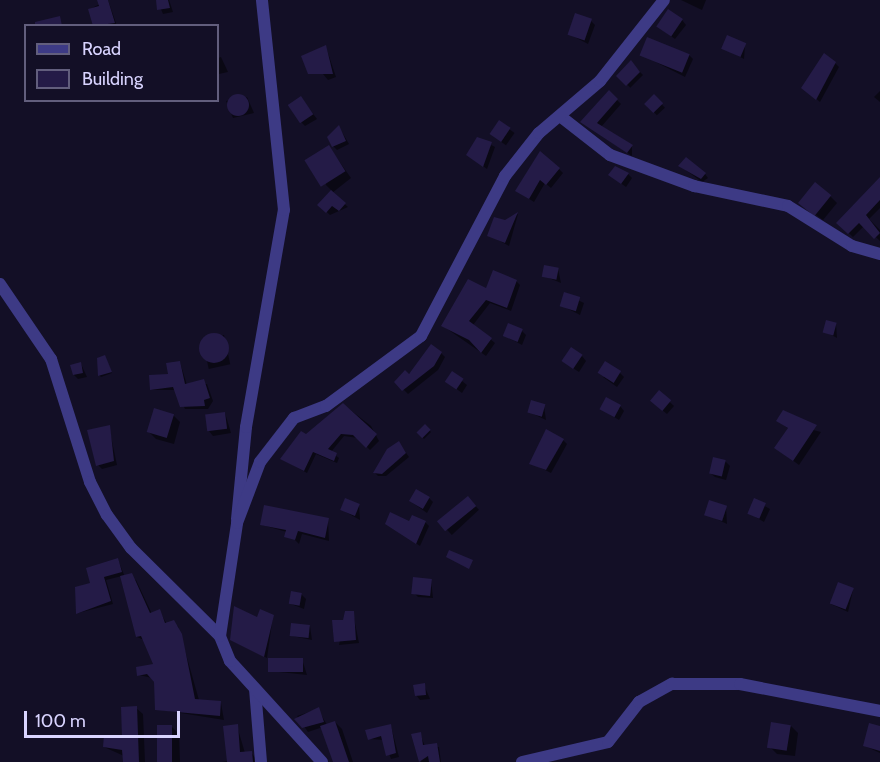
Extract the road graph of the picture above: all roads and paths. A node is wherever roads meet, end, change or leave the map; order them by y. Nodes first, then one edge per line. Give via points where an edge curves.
1 (262, 0) edge
2 (664, 0) edge
3 (560, 116) junction
4 (880, 254) edge
5 (0, 284) edge
6 (237, 523) junction
7 (220, 636) junction
8 (255, 689) junction
9 (880, 711) edge
10 (261, 762) edge
11 (322, 762) edge
12 (522, 762) edge

1 - 6 street via 285,210 246,427
2 - 3 street via 600,81
3 - 4 street via 610,155 694,186 788,206 852,246
3 - 6 street via 539,133 505,176 421,336 326,406 294,418 260,462
5 - 7 street via 51,359 90,482 107,515 132,548
6 - 7 street
7 - 8 street via 230,661
8 - 10 street
8 - 11 street
9 - 12 street via 740,684 681,683 639,702 608,742

